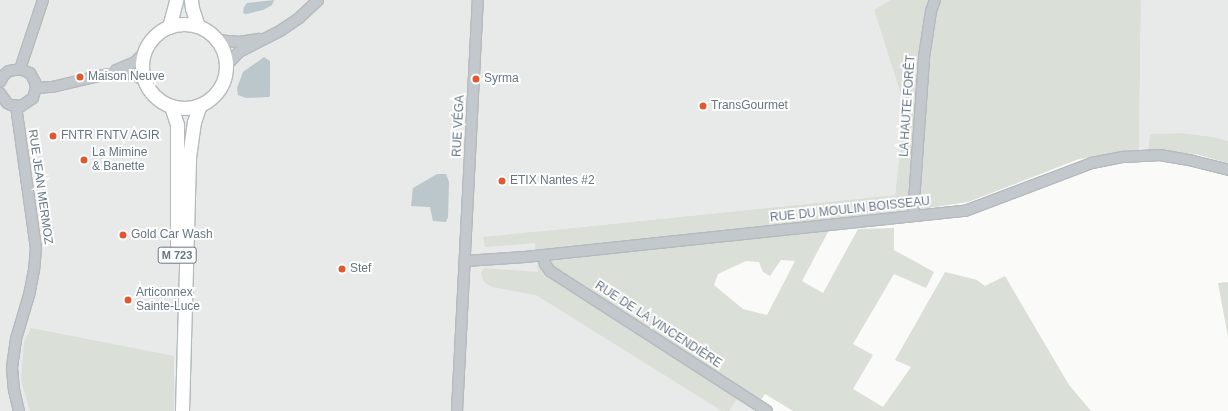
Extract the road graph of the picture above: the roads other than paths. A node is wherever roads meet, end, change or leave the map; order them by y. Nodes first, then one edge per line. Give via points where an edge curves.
1 (43, 0) edge
2 (176, 0) edge
3 (191, 0) edge
4 (318, 0) edge
5 (478, 0) edge
6 (935, 0) edge
7 (198, 26) junction
8 (169, 27) junction
9 (269, 37) junction
10 (217, 40) junction
11 (144, 52) junction
12 (226, 66) junction
13 (20, 69) junction
14 (103, 75) junction
15 (144, 81) junction
16 (0, 82) edge
17 (36, 88) junction
18 (0, 94) edge
19 (200, 105) junction
20 (16, 106) junction
21 (171, 106) junction
22 (1228, 170) edge
23 (913, 216) junction
24 (543, 255) junction
25 (465, 257) junction
26 (182, 408) edge
27 (19, 411) edge
28 (457, 411) edge
29 (767, 411) edge

1 - 13 street
2 - 8 main road
3 - 7 main road
4 - 9 street via 299,18
5 - 25 street, RUE VÉGA
6 - 23 street, LA HAUTE FORÊT via 924,57
7 - 8 main road via 184,24
7 - 10 main road
8 - 11 main road via 153,37
9 - 10 street via 239,42
9 - 12 street via 239,52
10 - 12 main road via 223,50
11 - 14 street via 128,66
11 - 15 main road
12 - 19 main road via 223,82 218,91
13 - 16 street via 4,74
13 - 17 street via 30,74 36,82
14 - 15 street via 129,73
14 - 17 street via 52,87
15 - 21 main road via 160,101
17 - 20 street via 34,98 30,102
18 - 20 street via 7,103
19 - 21 main road via 183,108
19 - 26 main road, M 723 via 194,122 189,157
20 - 27 street, RUE JEAN MERMOZ via 36,248 34,270 16,339 12,368
21 - 26 main road, M 723 via 177,125 178,335
22 - 23 street, RUE DU MOULIN BOISSEAU via 1160,155 1124,156 1092,163 965,211
23 - 24 street, RUE DU MOULIN BOISSEAU
24 - 25 street, RUE DU MOULIN BOISSEAU
24 - 29 street, RUE DE LA VINCENDIÈRE via 550,271
25 - 28 street, RUE VÉGA

